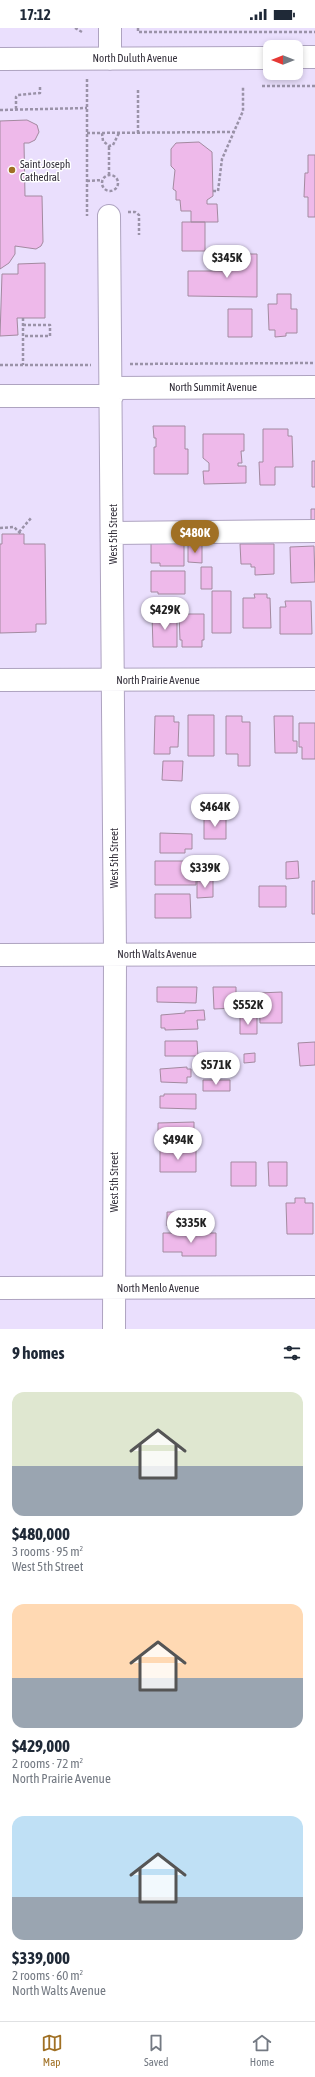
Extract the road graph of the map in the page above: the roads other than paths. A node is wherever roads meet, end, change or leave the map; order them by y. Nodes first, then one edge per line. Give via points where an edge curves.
1 (110, 28) edge
2 (315, 57) edge
3 (263, 58) edge
4 (303, 58) edge
5 (0, 59) edge
6 (110, 59) junction
7 (110, 216) dead end
8 (315, 387) edge
9 (112, 392) junction
10 (0, 396) edge
11 (315, 531) edge
12 (112, 533) junction
13 (315, 679) edge
14 (0, 680) edge
15 (113, 680) junction
16 (115, 954) junction
17 (315, 954) edge
18 (0, 955) edge
19 (315, 1287) edge
20 (0, 1288) edge
21 (114, 1288) junction
22 (114, 1329) edge

1 - 6 street
2 - 4 street
3 - 6 street, North Duluth Avenue
5 - 6 street, North Duluth Avenue
7 - 9 street, West 5th Street
8 - 9 street, North Summit Avenue
9 - 10 street, North Summit Avenue
9 - 12 street, West 5th Street
11 - 12 street
12 - 15 street, West 5th Street
13 - 15 street, North Prairie Avenue
14 - 15 street, North Prairie Avenue
15 - 16 street, West 5th Street
16 - 17 street, North Walts Avenue
16 - 18 street, North Walts Avenue
16 - 21 street, West 5th Street
19 - 21 street, North Menlo Avenue
20 - 21 street, North Menlo Avenue
21 - 22 street, West 5th Street

